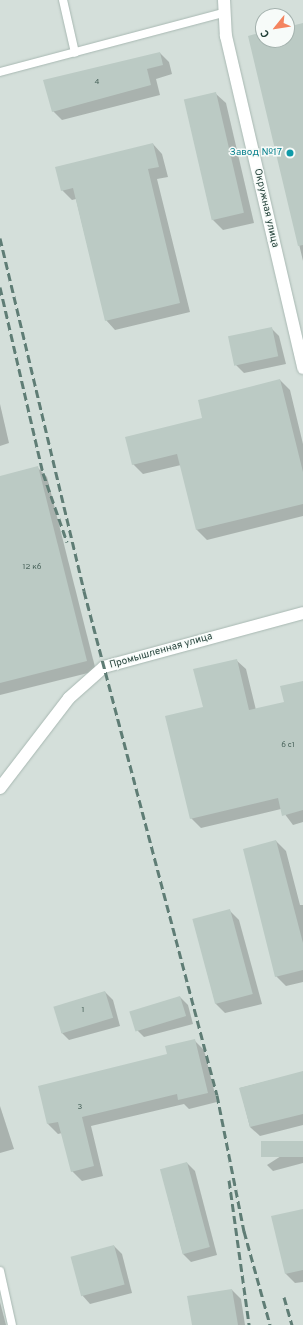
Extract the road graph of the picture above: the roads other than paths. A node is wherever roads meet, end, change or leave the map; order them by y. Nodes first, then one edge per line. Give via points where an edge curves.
1 (63, 0) edge
2 (224, 0) edge
3 (224, 13) junction
4 (75, 53) junction
5 (0, 72) edge
6 (303, 368) edge
7 (303, 613) edge
8 (1, 786) edge
9 (0, 1271) edge
10 (12, 1325) edge

1 - 4 lane
2 - 3 street, Окружная улица
3 - 4 lane
3 - 6 street, Окружная улица via 226,36
4 - 5 lane
7 - 8 street, Промышленная улица via 104,667 69,698
9 - 10 lane

